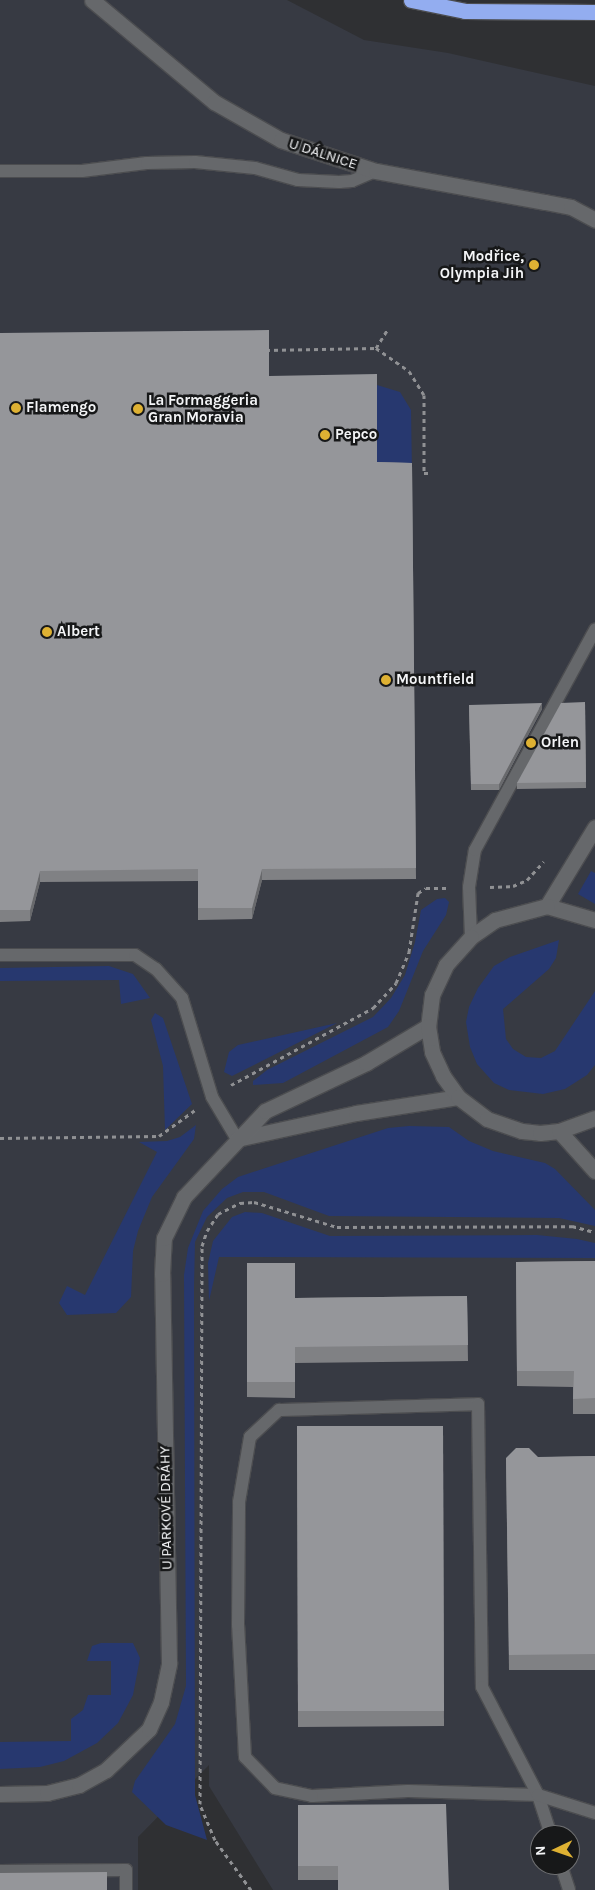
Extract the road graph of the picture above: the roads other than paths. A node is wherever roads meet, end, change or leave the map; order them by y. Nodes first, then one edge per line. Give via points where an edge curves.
1 (92, 0) edge
2 (410, 0) edge
3 (595, 12) edge
4 (0, 171) edge
5 (376, 171) junction
6 (595, 220) edge
7 (595, 630) edge
8 (595, 827) edge
9 (547, 906) junction
10 (595, 920) edge
11 (471, 937) junction
12 (0, 955) edge
13 (428, 1026) junction
14 (458, 1097) junction
15 (595, 1118) edge
16 (559, 1131) junction
17 (237, 1139) junction
18 (595, 1171) edge
19 (0, 1794) edge
20 (538, 1794) junction
21 (595, 1813) edge
22 (548, 1825) edge
23 (0, 1870) edge
24 (564, 1875) edge
25 (126, 1890) edge
26 (569, 1890) edge

1 - 5 street, U DÁLNICE via 214,102 244,122 281,140
2 - 3 highway via 465,11
4 - 5 lane via 70,171 194,162 255,168 298,180 339,182 352,181
5 - 6 street, U DÁLNICE via 545,202 571,208
7 - 11 lane via 475,850 469,888
8 - 9 street
9 - 10 street
9 - 11 street via 504,917
11 - 13 street via 457,950 437,981 429,1007
12 - 17 lane via 135,955 168,980 182,998 212,1097
13 - 14 street via 436,1062
13 - 17 street, U PARKOVÉ DRÁHY via 366,1063 264,1111
14 - 16 street via 487,1119 501,1125 522,1131
14 - 17 street via 356,1113
15 - 16 street
16 - 18 street
17 - 19 street, U PARKOVÉ DRÁHY via 184,1198 164,1238 161,1331 169,1663 161,1702 149,1728 106,1770 79,1785 47,1793
20 - 20 lane via 482,1687 478,1404 279,1410 250,1437 239,1502 238,1625 245,1757 274,1788 312,1796 408,1791
20 - 21 lane
20 - 22 lane
23 - 25 lane via 126,1870
24 - 26 lane

